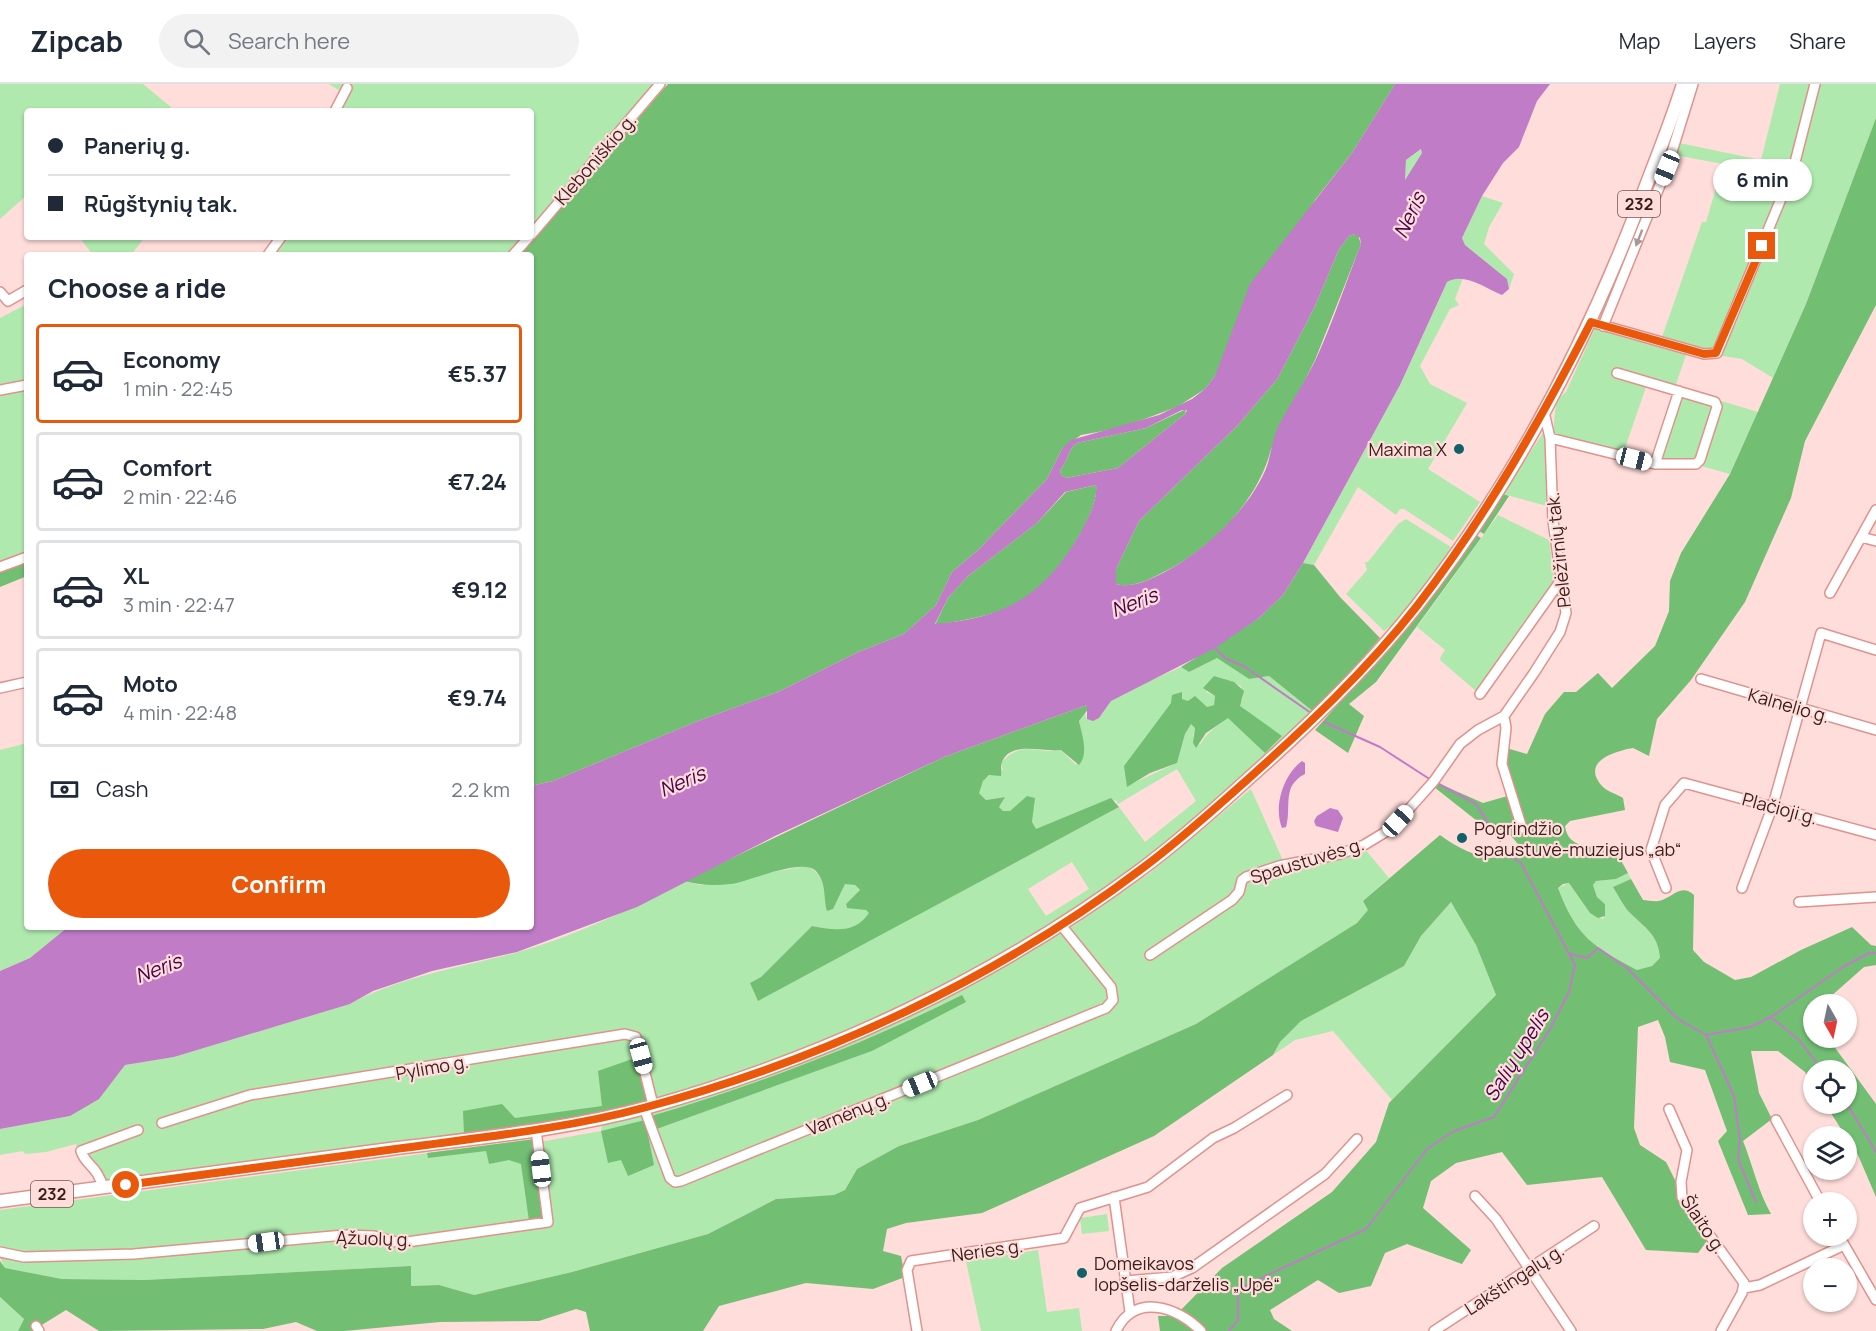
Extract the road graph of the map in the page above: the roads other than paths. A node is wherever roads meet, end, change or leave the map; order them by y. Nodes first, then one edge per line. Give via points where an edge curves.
1 (660, 84) edge
2 (1683, 84) edge
3 (1693, 84) edge
4 (1815, 84) edge
5 (347, 88) dead end
6 (337, 108) edge
7 (534, 231) edge
8 (526, 240) edge
9 (516, 252) edge
10 (0, 292) edge
11 (24, 292) edge
12 (1597, 324) junction
13 (1617, 373) dead end
14 (24, 386) edge
15 (0, 390) edge
16 (1679, 391) junction
17 (1544, 412) junction
18 (1550, 438) junction
19 (1655, 464) junction
20 (1876, 510) edge
21 (1861, 537) junction
22 (1876, 541) edge
23 (24, 558) edge
24 (0, 567) edge
25 (1561, 580) junction
26 (1830, 593) dead end
27 (1876, 650) edge
28 (1701, 679) dead end
29 (24, 683) edge
30 (0, 688) edge
31 (1480, 694) dead end
32 (1801, 708) junction
33 (1504, 716) junction
34 (1876, 730) edge
35 (1434, 781) joint
36 (1773, 805) junction
37 (1522, 828) dead end
38 (1876, 835) edge
39 (1666, 888) dead end
40 (1742, 888) dead end
41 (1876, 897) edge
42 (1799, 902) dead end
43 (1061, 925) junction
44 (1150, 955) dead end
45 (1287, 1095) dead end
46 (649, 1107) junction
47 (1669, 1109) dead end
48 (1776, 1120) dead end
49 (162, 1123) dead end
50 (138, 1130) dead end
51 (536, 1130) junction
52 (1357, 1140) dead end
53 (103, 1188) junction
54 (1815, 1192) edge
55 (1475, 1196) dead end
56 (1114, 1197) junction
57 (0, 1201) edge
58 (1594, 1226) dead end
59 (1842, 1246) edge
60 (1845, 1246) edge
61 (0, 1252) edge
62 (1530, 1269) junction
63 (1125, 1281) junction
64 (1744, 1288) junction
65 (1876, 1300) edge
66 (1130, 1312) junction
67 (917, 1331) edge
68 (1116, 1331) edge
69 (1200, 1331) edge
70 (1434, 1331) edge
71 (1571, 1331) edge
72 (1721, 1331) edge

1 - 7 street, Kleboniškio g.
2 - 12 main road, 232
3 -> 12 street via 1667,168
4 - 12 street via 1792,170 1716,353 1704,354
5 - 6 street
8 - 9 street, Kleboniškio g.
10 - 11 street via 8,301
12 - 17 main road, 232
13 - 16 street
14 - 15 street
16 - 19 street
16 - 19 street via 1715,402 1717,407 1702,455 1696,464
17 - 18 street, Pelėžirnių tak.
17 - 43 main road, 232 via 1439,576 1414,610 1340,692 1186,833 1141,870
18 - 19 street
18 - 25 street, Pelėžirnių tak. via 1553,521
20 - 21 street
21 - 22 street
21 - 26 street
23 - 24 street
25 - 31 street
25 - 33 street, Pelėžirnių tak. via 1566,605 1564,622
27 - 32 street via 1821,633
28 - 32 street, Kalnelio g.
29 - 30 street
32 - 34 street, Kalnelio g.
32 - 36 street
33 - 35 street, Pelėžirnių tak. via 1460,744
33 - 37 street via 1502,764
35 - 44 street, Spaustuvės g. via 1392,828 1340,854 1246,877 1232,900
36 - 38 street, Plačioji g.
36 - 39 street, Plačioji g. via 1684,783 1665,805 1651,850
36 - 40 street
41 - 42 street
43 - 46 main road, 232 via 972,977 861,1031 784,1063
43 - 46 street, Varnėnų g. via 1111,987 1113,1000 1107,1008 681,1181 670,1178
45 - 56 street, Neries g. via 1213,1138 1148,1187
46 - 49 street, Pylimo g. via 636,1037 626,1034 250,1095
46 - 51 main road, 232
47 - 64 street, Šlaito g. via 1687,1149 1682,1197 1739,1274
48 - 54 street
50 - 53 street via 81,1150 97,1170
51 - 53 main road, 232
51 - 61 street, Ąžuolų g. via 548,1222 400,1243 357,1235 134,1254 24,1257
52 - 63 street via 1325,1174 1192,1268 1172,1277
53 - 57 main road, 232
55 - 62 street
56 - 63 street
56 - 67 street, Neries g. via 1078,1209 1062,1239 911,1262 907,1270
58 - 62 street, Lakštingalų g.
59 - 64 street via 1760,1285
60 - 65 street
62 - 70 street, Lakštingalų g.
62 - 71 street
63 - 66 street
64 - 72 street
66 - 68 street
66 - 69 street via 1172,1310

